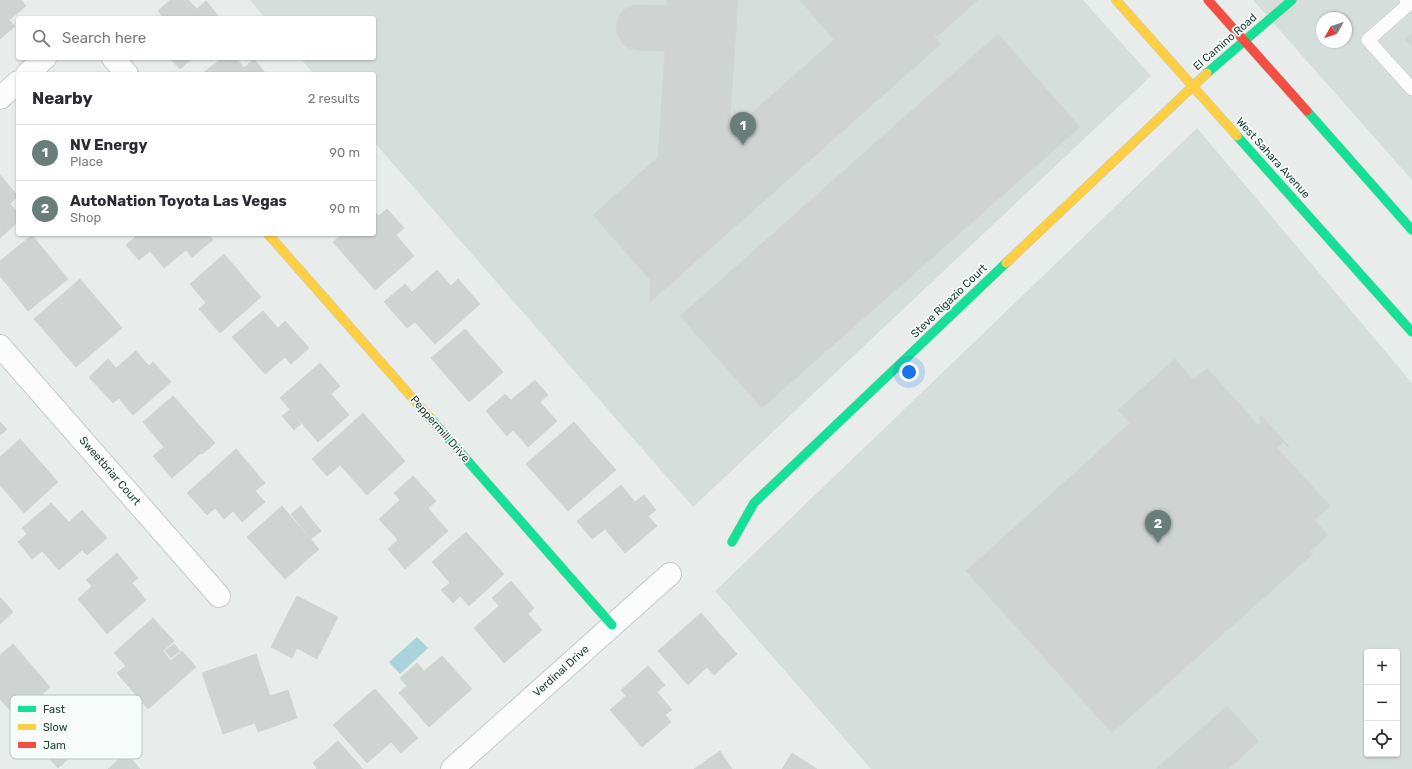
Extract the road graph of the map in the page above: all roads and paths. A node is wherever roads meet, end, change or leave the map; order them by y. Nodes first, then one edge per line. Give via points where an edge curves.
1 (1116, 0) edge
2 (1208, 0) edge
3 (1292, 0) edge
4 (1409, 2) edge
5 (1244, 41) junction
6 (43, 60) edge
7 (115, 60) edge
8 (29, 72) edge
9 (125, 72) edge
10 (16, 84) edge
11 (1192, 86) junction
12 (1412, 89) edge
13 (0, 98) edge
14 (1411, 226) edge
15 (270, 236) edge
16 (1412, 332) edge
17 (0, 346) edge
18 (732, 542) dead end
19 (670, 574) dead end
20 (219, 596) dead end
21 (612, 625) junction
22 (452, 769) edge

1 - 11 street, West Sahara Avenue
2 - 5 street
3 - 5 street, El Camino Road
4 - 12 lane via 1368,40
5 - 11 street, El Camino Road
5 - 14 street
6 - 8 street
7 - 9 street
10 - 13 street
11 - 16 street, West Sahara Avenue
11 - 18 street, Steve Rigazio Court via 754,503
15 - 21 street, Peppermill Drive
17 - 20 street, Sweetbriar Court
19 - 21 street, Verdinal Drive
21 - 22 street, Verdinal Drive

